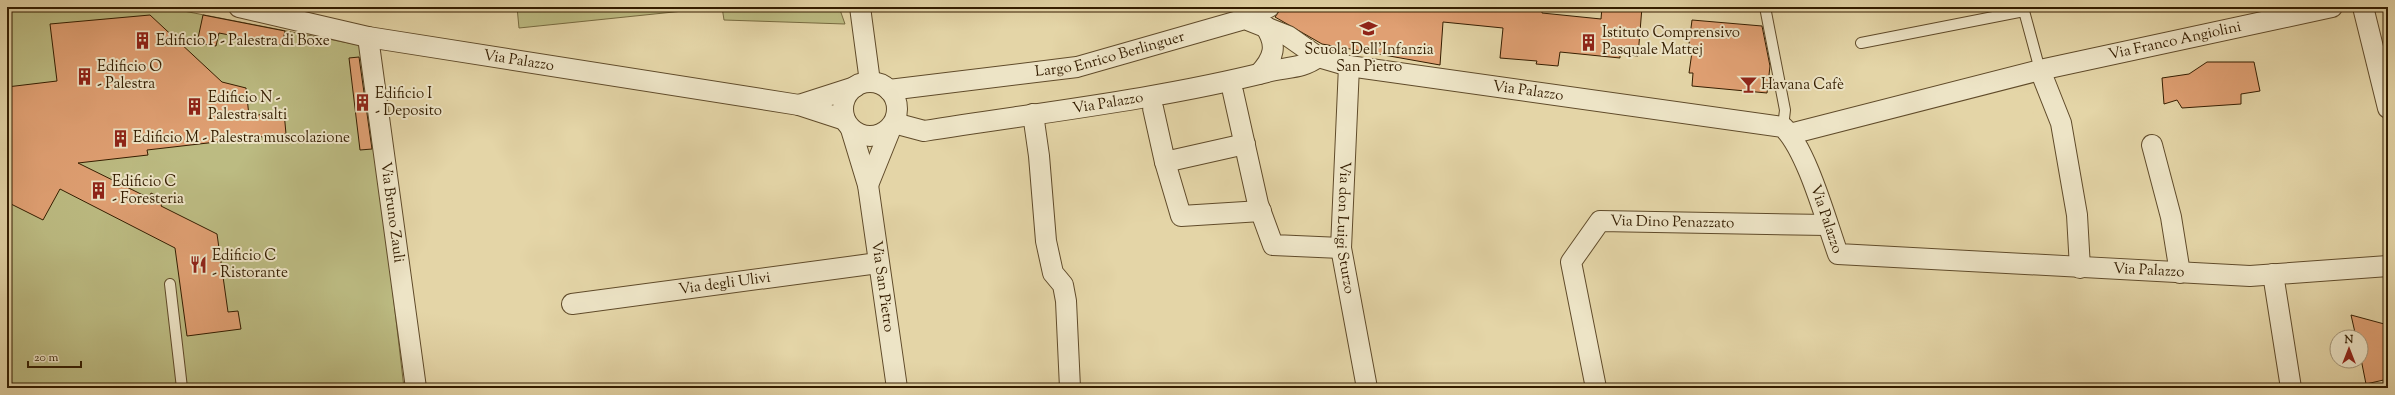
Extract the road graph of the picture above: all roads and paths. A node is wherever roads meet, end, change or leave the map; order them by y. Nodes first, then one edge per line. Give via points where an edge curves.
1 (239, 7) edge
2 (860, 7) edge
3 (1765, 7) edge
4 (2332, 7) edge
5 (2363, 7) edge
6 (2023, 9) edge
7 (1267, 16) edge
8 (368, 37) junction
9 (1861, 43) dead end
10 (1318, 57) junction
11 (1349, 66) junction
12 (2040, 70) junction
13 (1259, 74) junction
14 (862, 84) junction
15 (889, 90) junction
16 (1233, 92) dead end
17 (800, 105) junction
18 (1153, 108) dead end
19 (2388, 108) edge
20 (1034, 114) junction
21 (848, 125) junction
22 (893, 125) junction
23 (1787, 131) junction
24 (1245, 144) junction
25 (2152, 145) dead end
26 (1165, 162) junction
27 (868, 185) junction
28 (1260, 211) junction
29 (1827, 225) junction
30 (1341, 248) junction
31 (878, 263) junction
32 (2388, 266) edge
33 (2080, 268) junction
34 (2180, 273) junction
35 (2273, 274) junction
36 (170, 284) dead end
37 (572, 304) dead end
38 (182, 388) edge
39 (416, 388) edge
40 (897, 388) edge
41 (1070, 388) edge
42 (1367, 388) edge
43 (1596, 388) edge
44 (2292, 388) edge

1 - 8 street, Via Palazzo
2 - 14 street
3 - 23 lane
4 - 12 street, Via Franco Angiolini
5 - 19 street
6 - 9 lane
6 - 12 lane
7 - 10 street, Largo Enrico Berlinguer via 1288,36
7 - 13 street via 1274,49 1268,64
7 - 15 street, Largo Enrico Berlinguer via 1245,19 1077,68
8 - 17 street, Via Palazzo
8 - 39 street, Via Bruno Zauli
10 - 11 street, Via Palazzo
10 - 13 street, Via Palazzo via 1310,64
11 - 23 street, Via Palazzo
11 - 30 street, Via don Luigi Sturzo
12 - 23 street, Via Franco Angiolini
12 - 33 street via 2061,123 2077,215
13 - 20 street, Via Palazzo via 1211,85
14 - 15 street via 884,86
14 - 17 street, Via Palazzo
14 - 21 street via 846,96 843,104
15 - 22 street via 897,102 898,113
16 - 24 street
17 - 21 street, Via Palazzo
18 - 26 street
20 - 22 street, Via Palazzo via 924,131
20 - 41 street via 1040,156 1046,241 1053,273 1063,285 1066,301
21 - 22 street via 859,134 871,137 884,134
21 - 27 street, Via San Pietro
22 - 27 street, Via San Pietro
23 - 29 street, Via Palazzo via 1807,169
24 - 26 street
24 - 28 street
25 - 34 street via 2171,217
26 - 28 street via 1181,216
27 - 31 street, Via San Pietro
28 - 30 street via 1273,245
29 - 33 street, Via Palazzo via 1838,254
29 - 43 street, Via Dino Penazzato via 1600,221 1571,262
30 - 42 street, Via don Luigi Sturzo
31 - 37 street, Via degli Ulivi
31 - 40 street, Via San Pietro
32 - 35 street, Via Palazzo
33 - 34 street, Via Palazzo
34 - 35 street, Via Palazzo via 2250,276
35 - 44 street
36 - 38 lane

